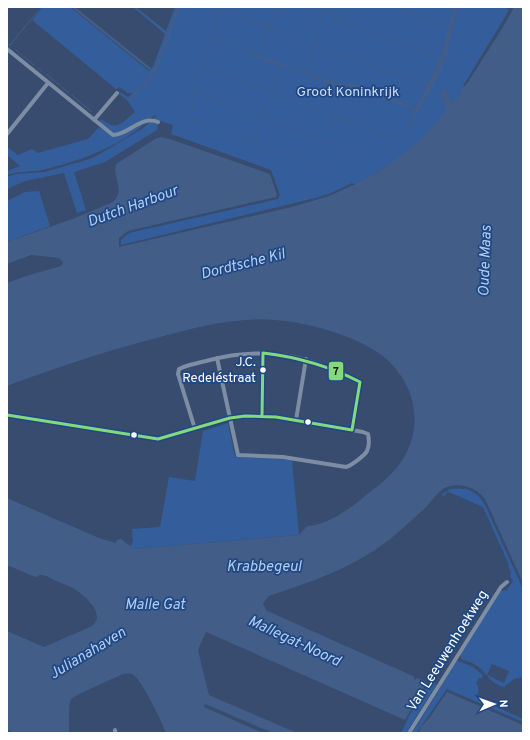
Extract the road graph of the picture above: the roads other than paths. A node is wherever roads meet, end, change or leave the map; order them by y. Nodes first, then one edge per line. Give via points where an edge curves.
1 (7, 49) edge
2 (48, 83) junction
3 (117, 93) dead end
4 (94, 120) junction
5 (158, 122) dead end
6 (7, 134) edge
7 (263, 353) junction
8 (217, 358) junction
9 (306, 359) junction
10 (7, 415) edge
11 (262, 416) junction
12 (230, 418) junction
13 (296, 420) junction
14 (195, 428) junction
15 (352, 430) junction
16 (507, 582) dead end
17 (409, 733) edge

1 - 2 street
2 - 4 street
2 - 6 street
3 - 4 street
4 - 5 street via 115,135 148,120
7 - 8 street
7 - 9 street
7 - 11 street
8 - 12 street
8 - 14 street via 178,371
9 - 13 street
9 - 15 street via 335,369 360,382
10 - 14 street via 150,439 168,437
11 - 12 street
11 - 13 street
12 - 14 street
12 - 15 street via 238,455 283,457 346,467 366,452 369,445 368,434
13 - 15 street
16 - 17 street, Van Leeuwenhoekweg via 501,587

